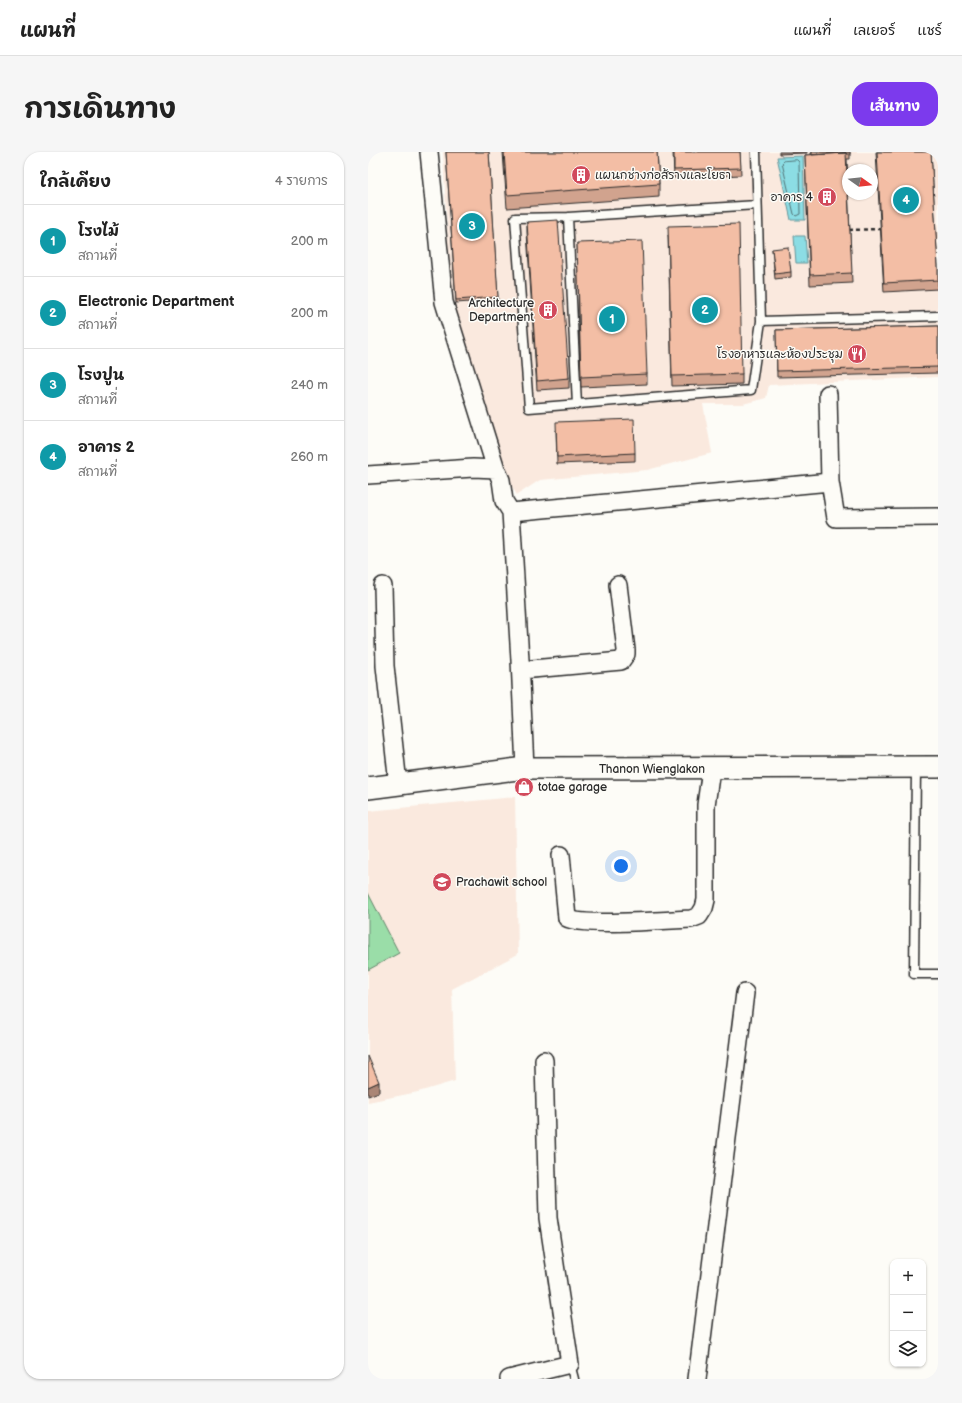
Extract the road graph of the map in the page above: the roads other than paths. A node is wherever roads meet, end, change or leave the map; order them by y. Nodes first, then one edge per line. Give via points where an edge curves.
1 (429, 152) edge
2 (756, 152) edge
3 (757, 205) junction
4 (568, 217) junction
5 (938, 316) edge
6 (761, 321) junction
7 (828, 394) dead end
8 (577, 405) junction
9 (496, 470) junction
10 (368, 475) edge
11 (830, 482) junction
12 (511, 512) junction
13 (938, 517) edge
14 (618, 585) dead end
15 (383, 586) dead end
16 (521, 670) junction
17 (916, 767) junction
18 (938, 767) edge
19 (525, 768) junction
20 (711, 769) junction
21 (398, 784) junction
22 (368, 788) edge
23 (561, 855) dead end
24 (938, 974) edge
25 (745, 993) dead end
26 (544, 1060) dead end
27 (572, 1372) edge
28 (509, 1379) edge
29 (698, 1379) edge

1 - 9 street via 444,302
2 - 3 lane
3 - 4 lane
3 - 6 lane
4 - 8 lane
4 - 8 lane via 515,218 529,408
5 - 6 lane
6 - 8 lane via 751,390
7 - 11 street
9 - 10 street via 473,468
9 - 12 street via 501,480 504,501
11 - 12 street
11 - 13 street via 836,518
12 - 16 street
14 - 16 street via 626,650 621,661
15 - 21 street via 386,666
16 - 19 street
17 - 18 street, Thanon Wienglakon
17 - 20 street, Thanon Wienglakon
17 - 24 lane via 914,974
19 - 20 street, Thanon Wienglakon
19 - 21 street, Thanon Wienglakon
20 - 23 street via 706,804 706,900 699,916 691,919 617,922 571,921 567,918 565,906
21 - 22 street, Thanon Wienglakon
25 - 29 street
26 - 27 street via 548,1218
27 - 28 street

